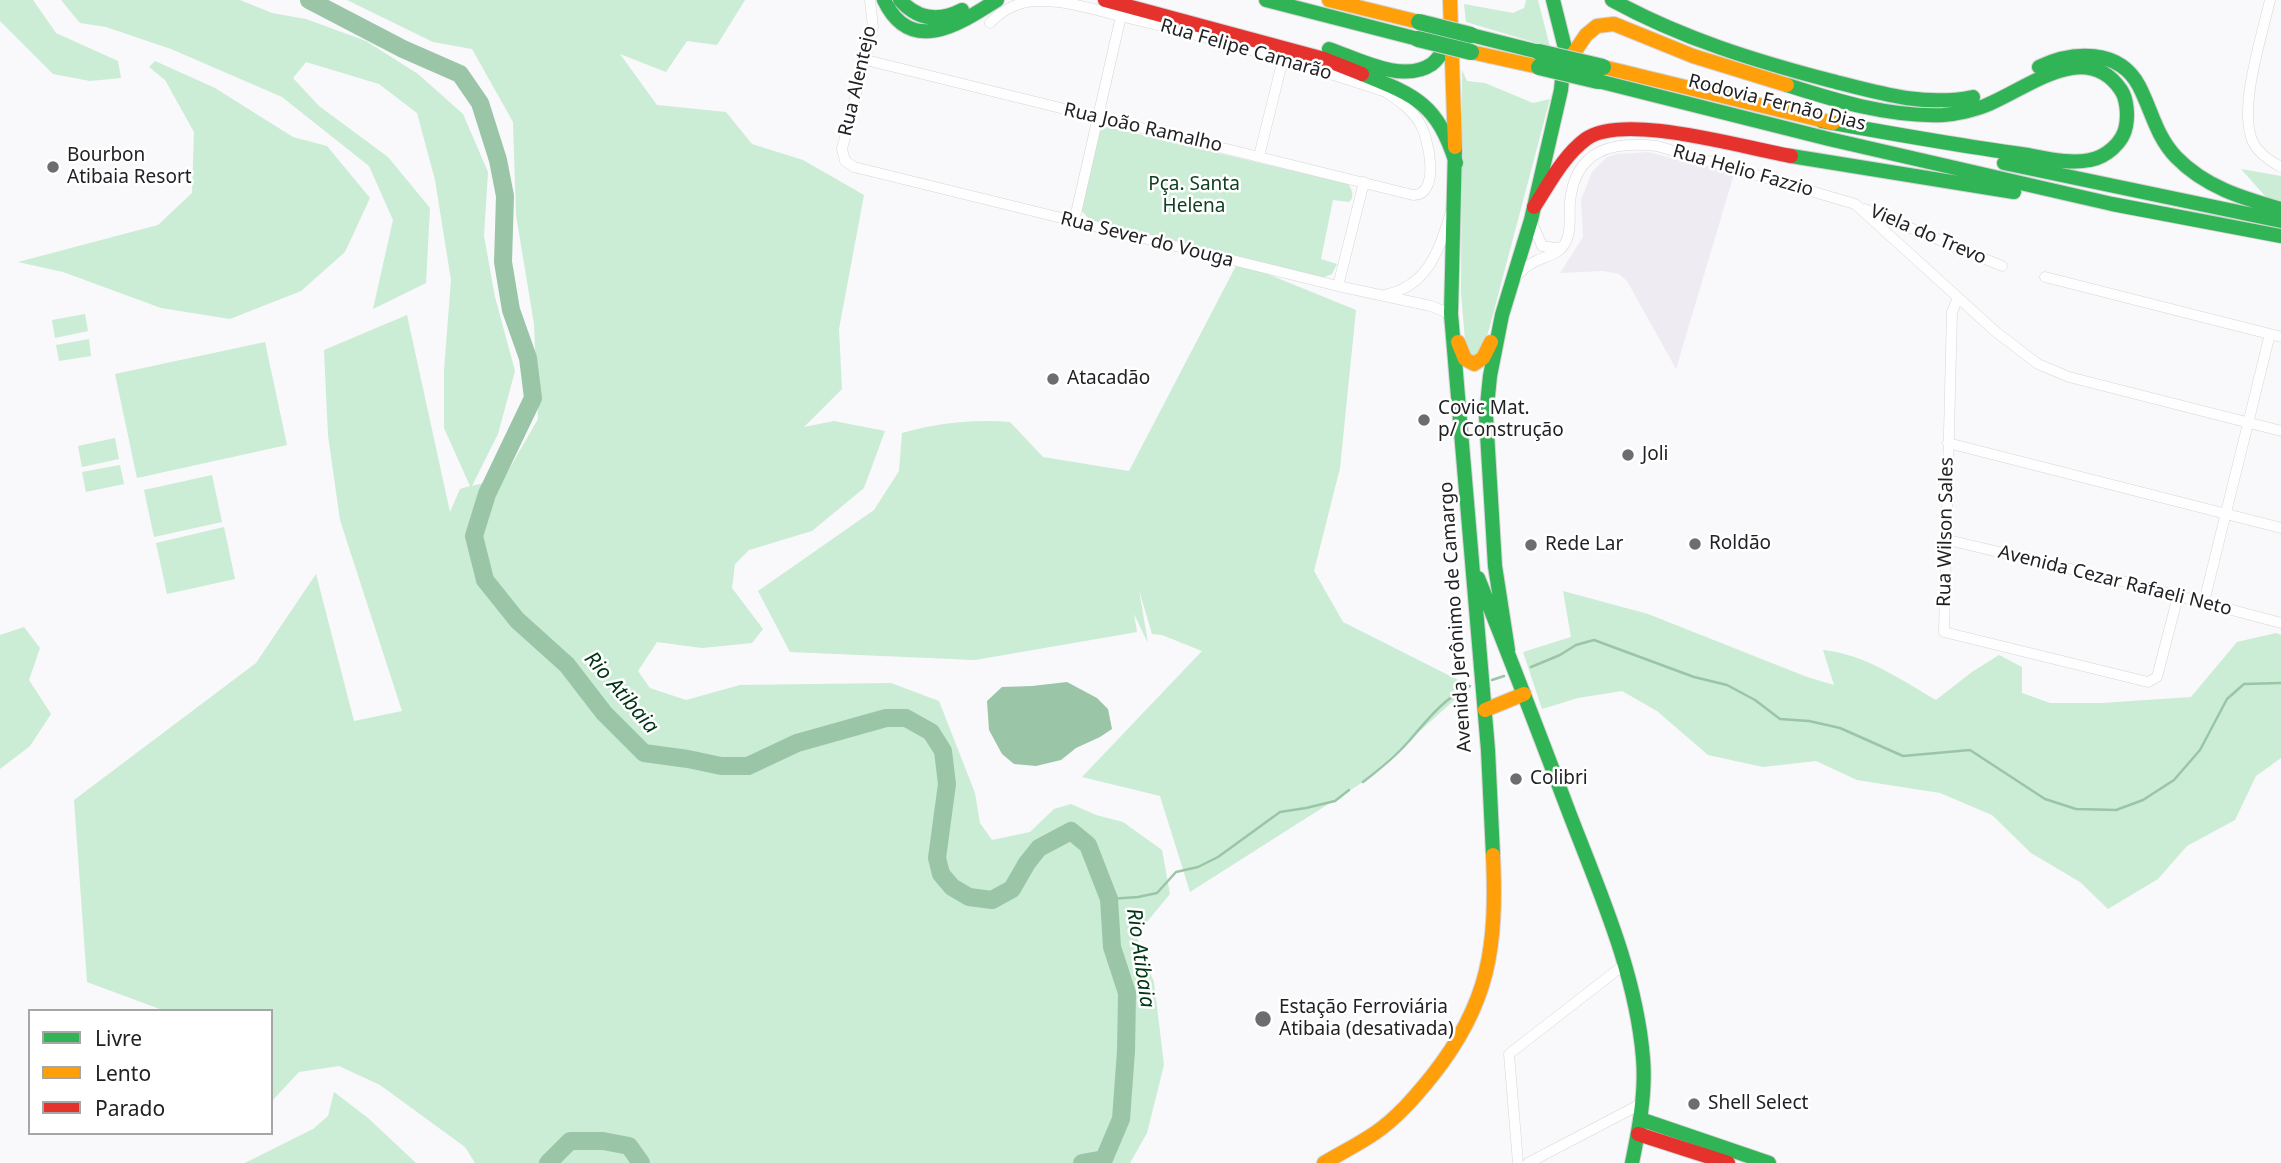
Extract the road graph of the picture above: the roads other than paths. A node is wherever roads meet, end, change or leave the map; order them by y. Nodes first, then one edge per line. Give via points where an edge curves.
1 (870, 0) edge
2 (884, 0) edge
3 (900, 0) edge
4 (976, 0) edge
5 (997, 0) edge
6 (1105, 0) edge
7 (1146, 0) edge
8 (1266, 0) edge
9 (1329, 0) edge
10 (1450, 0) edge
11 (1553, 0) edge
12 (1612, 0) edge
13 (2270, 0) edge
14 (1121, 16) junction
15 (990, 23) dead end
16 (1419, 31) junction
17 (1452, 37) junction
18 (1283, 59) junction
19 (866, 60) junction
20 (1539, 60) junction
21 (1565, 66) junction
22 (1601, 74) junction
23 (1098, 118) junction
24 (1822, 121) junction
25 (1259, 156) junction
26 (845, 161) joint
27 (1455, 163) junction
28 (2281, 167) edge
29 (1364, 182) junction
30 (1420, 195) joint
31 (1454, 203) junction
32 (1855, 204) junction
33 (2112, 204) junction
34 (2281, 209) edge
35 (1532, 214) junction
36 (2281, 221) edge
37 (1074, 222) junction
38 (2281, 236) edge
39 (1562, 247) junction
40 (2002, 265) dead end
41 (2045, 276) dead end
42 (1512, 281) junction
43 (1338, 286) junction
44 (1381, 296) junction
45 (1958, 298) junction
46 (1502, 315) junction
47 (1451, 317) junction
48 (2276, 335) edge
49 (2248, 423) junction
50 (2281, 431) edge
51 (1948, 443) junction
52 (1464, 450) junction
53 (2226, 515) junction
54 (1492, 523) junction
55 (2281, 528) edge
56 (1948, 540) junction
57 (1472, 564) junction
58 (2178, 596) junction
59 (2204, 603) junction
60 (2281, 623) edge
61 (1508, 650) junction
62 (1524, 694) junction
63 (1485, 710) junction
64 (1625, 964) junction
65 (1639, 1119) junction
66 (1324, 1163) edge
67 (1518, 1163) edge
68 (1528, 1163) edge
69 (1632, 1163) edge
70 (1728, 1163) edge
71 (1769, 1163) edge

1 - 19 street, Rua Alentejo via 873,27
2 - 5 main road via 903,23 934,33 954,27
3 - 4 main road via 916,15 940,19
6 - 27 main road via 1324,59 1404,91 1434,114 1447,135
7 - 17 main road via 1406,72 1432,65
8 - 16 main road, Rodovia Fernão Dias
9 - 16 main road, Rodovia Fernão Dias
10 - 17 main road, Avenida Jerônimo de Camargo
11 - 21 main road
12 - 34 main road via 1704,43 1762,63 1926,102 1961,100 1999,90 2064,56 2088,53 2124,66 2134,76 2159,136 2183,165 2235,198
13 - 28 street via 2248,111 2251,138 2265,159
14 - 15 street, Rua Felipe Camarão via 1035,1 1002,10
14 - 18 street, Rua Felipe Camarão
14 - 23 street
16 - 20 main road, Rodovia Fernão Dias, bridge via 1471,52
16 - 20 main road, Rodovia Fernão Dias, bridge via 1471,35
17 - 27 main road, Avenida Jerônimo de Camargo
18 - 25 street
18 - 30 street, Rua Felipe Camarão via 1386,92 1406,106 1420,124 1430,158 1429,179
19 - 23 street, Rua João Ramalho
19 - 26 street, Rua Alentejo via 842,149
20 - 22 main road, Rodovia Fernão Dias, bridge
21 - 24 main road via 1586,35 1597,26 1614,24 1693,56 1851,105 1944,115 1986,106 2056,71 2082,66 2103,71 2122,91 2127,108 2126,128 2117,144 2088,161 1962,146
21 - 35 main road
22 - 24 main road, Rodovia Fernão Dias
22 - 33 main road, Rodovia Fernão Dias via 1829,139
23 - 25 street, Rua João Ramalho
23 - 37 street
24 - 36 main road, Rodovia Fernão Dias
25 - 29 street, Rua João Ramalho
26 - 37 street, Rua Sever do Vouga
27 - 31 main road, Avenida Jerônimo de Camargo
29 - 30 street, Rua João Ramalho
29 - 43 street
31 - 44 street via 1444,234 1418,282
31 - 47 main road, Avenida Jerônimo de Camargo
32 - 39 street, Rua Helio Fazzio via 1657,146 1619,145 1594,154 1579,174
32 - 40 street, Viela do Trevo
32 - 45 street, Rua Helio Fazzio
33 - 35 main road via 1996,190 1614,128 1585,139
33 - 38 main road, Rodovia Fernão Dias
35 - 39 street via 1542,246
35 - 42 main road
37 - 43 street, Rua Sever do Vouga
39 - 42 street via 1534,261
41 - 48 street
42 - 46 main road
43 - 44 street, Rua Sever do Vouga
44 - 47 street, Rua Sever do Vouga via 1431,306
45 - 49 street, Rua Helio Fazzio via 2038,364
45 - 51 street, Rua Wilson Sales via 1952,312
46 - 47 main road via 1488,351 1479,364 1472,365 1461,353
46 - 54 main road via 1486,416
47 - 52 main road, Avenida Jerônimo de Camargo
48 - 49 street
49 - 50 street, Rua Helio Fazzio
49 - 53 street
51 - 53 street
51 - 56 street, Rua Wilson Sales
52 - 54 main road via 1472,500 1477,512
52 - 57 main road, Avenida Jerônimo de Camargo
53 - 55 street
53 - 59 street
54 - 61 main road
56 - 58 street, Avenida Cezar Rafaeli Neto
56 - 58 street, Rua Wilson Sales via 1944,632 2148,682 2157,677
57 - 61 main road
57 - 63 main road, Avenida Jerônimo de Camargo
58 - 59 street, Avenida Cezar Rafaeli Neto
59 - 60 street, Avenida Cezar Rafaeli Neto
61 - 62 main road
62 - 63 main road
62 - 64 main road
63 - 66 main road, Avenida Jerônimo de Camargo via 1495,895 1485,981 1454,1049 1411,1102 1377,1132
64 - 65 main road via 1643,1049
64 - 67 street via 1509,1054
65 - 68 street
65 - 69 main road
65 - 70 main road
65 - 71 main road

